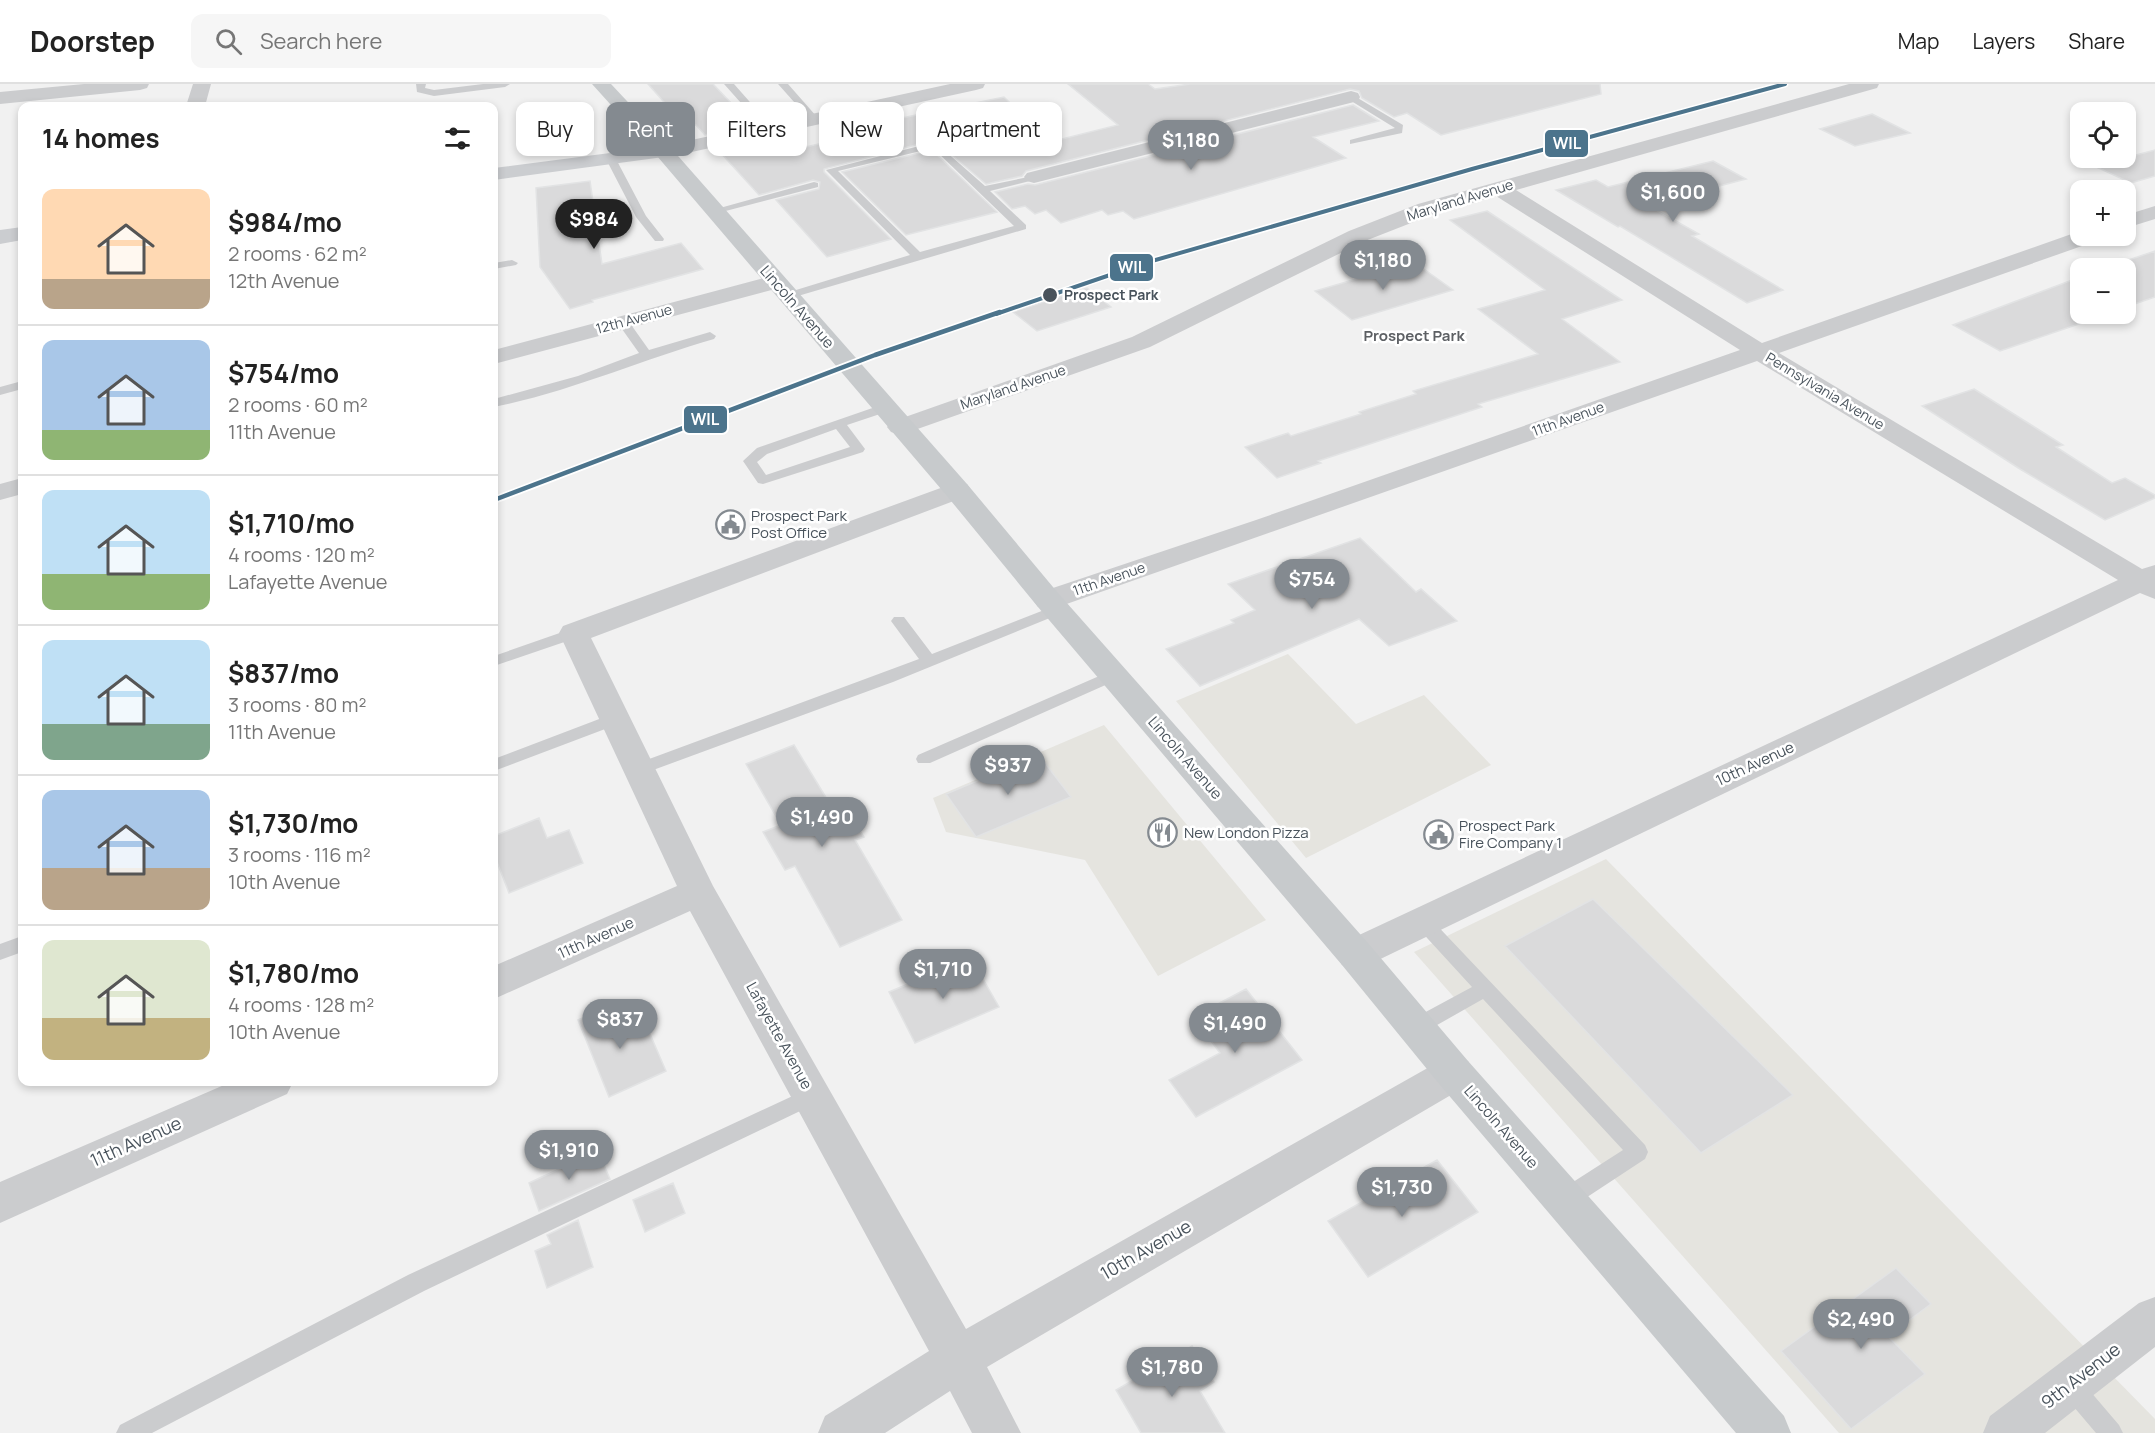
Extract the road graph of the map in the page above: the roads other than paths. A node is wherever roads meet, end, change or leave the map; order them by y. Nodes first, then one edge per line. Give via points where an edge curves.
1 (140, 84) edge
2 (202, 84) edge
3 (421, 84) edge
4 (505, 84) edge
5 (601, 84) edge
6 (729, 84) edge
7 (783, 84) edge
8 (976, 84) edge
9 (1331, 84) edge
10 (1870, 84) edge
11 (434, 93) junction
12 (0, 98) edge
13 (1351, 98) junction
14 (197, 102) edge
15 (433, 102) edge
16 (618, 102) edge
17 (745, 102) edge
18 (814, 119) junction
19 (807, 121) edge
20 (1353, 142) dead end
21 (634, 156) edge
22 (667, 156) edge
23 (611, 159) junction
24 (498, 173) edge
25 (1034, 177) joint
26 (814, 185) dead end
27 (1498, 188) junction
28 (982, 190) junction
29 (714, 211) junction
30 (2155, 212) edge
31 (2136, 219) edge
32 (18, 235) edge
33 (0, 237) edge
34 (659, 239) dead end
35 (2070, 242) edge
36 (918, 256) junction
37 (513, 263) dead end
38 (498, 265) edge
39 (781, 289) junction
40 (623, 322) junction
41 (710, 336) dead end
42 (1758, 351) junction
43 (646, 355) junction
44 (498, 356) edge
45 (18, 386) edge
46 (0, 390) edge
47 (498, 401) edge
48 (892, 417) junction
49 (839, 424) junction
50 (18, 487) edge
51 (957, 490) junction
52 (0, 492) edge
53 (2150, 581) edge
54 (1052, 605) junction
55 (899, 621) dead end
56 (574, 633) junction
57 (498, 661) edge
58 (928, 661) junction
59 (1113, 675) junction
60 (615, 719) junction
61 (924, 759) dead end
62 (498, 763) edge
63 (639, 769) junction
64 (698, 892) junction
65 (1423, 922) junction
66 (18, 945) edge
67 (0, 952) edge
68 (1355, 954) junction
69 (498, 981) edge
70 (1485, 989) junction
71 (1416, 1027) junction
72 (1454, 1073) junction
73 (264, 1086) edge
74 (812, 1096) junction
75 (1564, 1200) junction
76 (0, 1203) edge
77 (2155, 1319) edge
78 (958, 1359) junction
79 (2070, 1385) junction
80 (128, 1433) edge
81 (842, 1433) edge
82 (997, 1433) edge
83 (1767, 1433) edge
84 (2007, 1433) edge
85 (2111, 1433) edge

1 - 12 street
2 - 14 street
3 - 11 lane via 420,90
4 - 11 lane
5 - 16 main road, Lincoln Avenue
6 - 17 lane
7 - 18 lane
8 - 18 street
9 - 13 street
10 - 27 street, Maryland Avenue
11 - 15 lane
13 - 20 lane via 1400,127 1399,131
13 - 25 street
18 - 19 street
21 - 23 street
22 - 29 main road, Lincoln Avenue
23 - 24 street
23 - 34 lane via 641,217
25 - 28 lane
26 - 29 lane
27 - 42 street, Pennsylvania Avenue
27 - 48 street, Maryland Avenue via 1426,209 1357,236 1141,342
28 - 36 lane via 1022,227
28 - 36 lane via 934,145 831,170
29 - 39 main road, Lincoln Avenue
30 - 31 street
32 - 33 street
35 - 42 street, 11th Avenue
36 - 39 lane
37 - 38 lane
39 - 40 street, 12th Avenue
39 - 48 main road, Lincoln Avenue
40 - 43 lane
40 - 44 street, 12th Avenue
41 - 43 lane
42 - 53 street, Pennsylvania Avenue
42 - 54 street, 11th Avenue
43 - 47 lane via 582,379
45 - 46 lane
48 - 49 lane
48 - 51 main road, Lincoln Avenue
49 - 49 lane via 762,451 750,461 763,480 858,449
50 - 52 street
51 - 54 main road, Lincoln Avenue
51 - 56 street
53 - 65 street, 10th Avenue
54 - 58 lane
54 - 59 main road, Lincoln Avenue
55 - 58 lane
56 - 57 lane
56 - 60 street, Lafayette Avenue
58 - 63 lane
59 - 61 lane
59 - 68 main road, Lincoln Avenue
60 - 62 lane
60 - 63 street, Lafayette Avenue
63 - 64 street, Lafayette Avenue
64 - 69 street, 11th Avenue
64 - 74 street, Lafayette Avenue
65 - 68 street, 10th Avenue
65 - 70 lane
66 - 67 lane
68 - 71 main road, Lincoln Avenue
70 - 71 lane
70 - 75 lane via 1638,1152
71 - 72 main road, Lincoln Avenue
72 - 75 main road, Lincoln Avenue
72 - 78 street, 10th Avenue
73 - 76 street, 11th Avenue
74 - 78 street, Lafayette Avenue
74 - 80 lane via 416,1283
75 - 83 main road, Lincoln Avenue
77 - 79 street, 9th Avenue
78 - 81 street, 10th Avenue
78 - 82 street, Lafayette Avenue
79 - 84 street, 9th Avenue
79 - 85 lane

